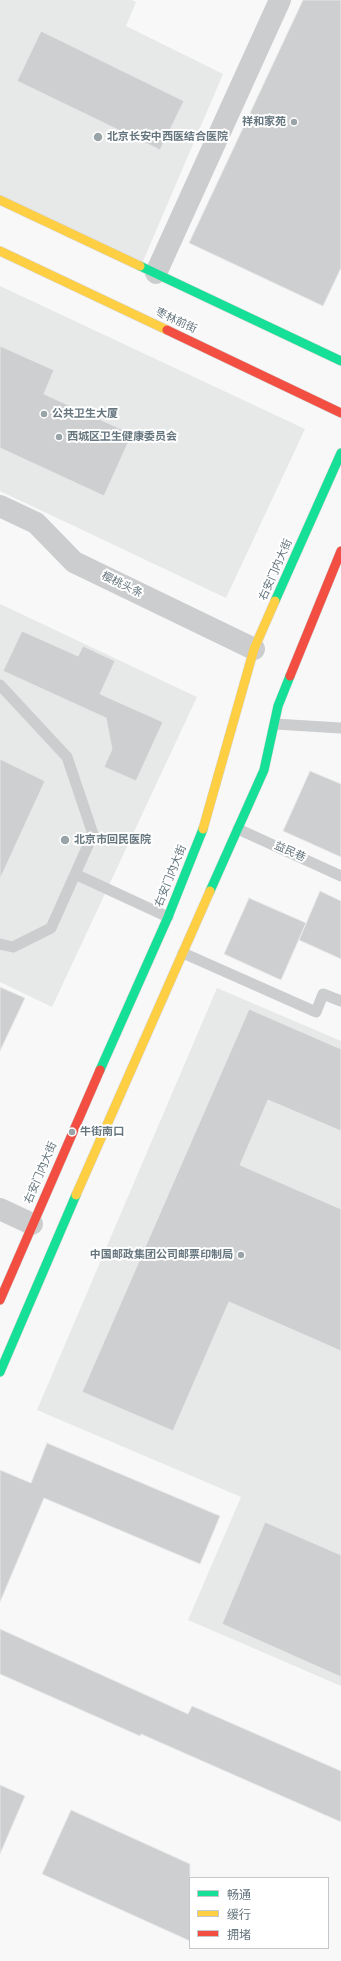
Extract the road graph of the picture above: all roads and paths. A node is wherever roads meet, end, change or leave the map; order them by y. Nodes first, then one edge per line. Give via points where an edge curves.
1 (280, 0) edge
2 (0, 200) edge
3 (0, 251) edge
4 (156, 273) junction
5 (341, 361) edge
6 (341, 413) edge
7 (341, 453) edge
8 (0, 506) edge
9 (340, 555) edge
10 (329, 576) junction
11 (341, 586) edge
12 (254, 648) junction
13 (0, 685) edge
14 (275, 724) junction
15 (341, 728) edge
16 (238, 829) junction
17 (75, 874) junction
18 (341, 876) edge
19 (168, 917) junction
20 (0, 944) edge
21 (183, 953) junction
22 (341, 1002) edge
23 (0, 1209) edge
24 (45, 1230) junction
25 (0, 1300) edge
26 (0, 1372) edge

1 - 4 street
2 - 4 main road
3 - 6 main road, 枣林前街
4 - 5 main road
7 - 12 main road, 右安门内大街
8 - 12 street, 樱桃头条 via 36,523 74,562
9 - 10 main road, 右安门内大街
10 - 11 lane
10 - 14 main road, 右安门内大街 via 278,706
12 - 19 main road, 右安门内大街 via 205,825
13 - 17 lane via 67,757 93,834
14 - 15 lane
14 - 16 main road, 右安门内大街 via 264,770
16 - 18 lane, 益民巷
16 - 21 main road, 右安门内大街
17 - 19 lane
17 - 20 lane via 51,928 13,947
19 - 24 main road, 右安门内大街
21 - 22 lane via 316,1012 324,994
21 - 24 main road, 右安门内大街
23 - 24 street
24 - 25 main road, 右安门内大街
24 - 26 main road, 右安门内大街

